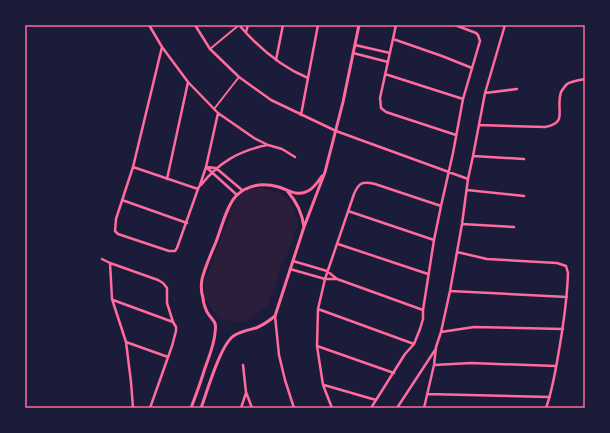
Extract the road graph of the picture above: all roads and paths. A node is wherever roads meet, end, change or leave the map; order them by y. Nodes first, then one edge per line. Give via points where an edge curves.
1 (149, 25) edge
2 (195, 25) edge
3 (239, 25) edge
4 (248, 25) edge
5 (284, 25) edge
6 (318, 25) edge
7 (359, 25) edge
8 (396, 25) edge
9 (455, 25) edge
10 (505, 25) edge
11 (246, 33) junction
12 (393, 39) junction
13 (355, 45) junction
14 (162, 47) junction
15 (210, 49) junction
16 (353, 53) junction
17 (390, 53) junction
18 (276, 60) junction
19 (388, 62) junction
20 (472, 68) junction
21 (385, 74) junction
22 (239, 77) junction
23 (308, 78) junction
24 (585, 79) edge
25 (188, 82) junction
26 (517, 90) dead end
27 (485, 93) junction
28 (464, 99) junction
29 (214, 109) junction
30 (218, 113) junction
31 (301, 115) junction
32 (479, 124) junction
33 (336, 131) junction
34 (456, 135) junction
35 (268, 145) junction
36 (474, 156) junction
37 (295, 157) dead end
38 (524, 159) dead end
39 (133, 167) junction
40 (206, 167) junction
41 (216, 168) junction
42 (212, 172) junction
43 (325, 172) junction
44 (449, 172) junction
45 (167, 179) junction
46 (468, 179) junction
47 (200, 186) junction
48 (198, 189) junction
49 (242, 190) junction
50 (467, 190) junction
51 (288, 191) junction
52 (237, 195) junction
53 (524, 196) dead end
54 (122, 200) junction
55 (441, 206) junction
56 (348, 211) junction
57 (187, 223) junction
58 (462, 224) junction
59 (304, 227) junction
60 (514, 227) dead end
61 (434, 240) junction
62 (338, 244) junction
63 (457, 252) junction
64 (102, 259) dead end
65 (293, 261) junction
66 (110, 263) junction
67 (290, 269) junction
68 (328, 272) junction
69 (428, 274) junction
70 (325, 279) junction
71 (337, 279) junction
72 (450, 291) junction
73 (567, 297) junction
74 (112, 299) junction
75 (318, 309) junction
76 (423, 310) junction
77 (275, 316) junction
78 (173, 322) junction
79 (563, 329) junction
80 (441, 332) junction
81 (126, 342) junction
82 (414, 344) junction
83 (317, 346) junction
84 (436, 347) junction
85 (168, 357) junction
86 (209, 357) junction
87 (219, 360) junction
88 (243, 365) dead end
89 (434, 365) junction
90 (556, 366) junction
91 (394, 373) junction
92 (323, 385) junction
93 (246, 392) junction
94 (427, 394) junction
95 (550, 397) junction
96 (376, 400) junction
97 (133, 408) edge
98 (150, 408) edge
99 (191, 408) edge
100 (201, 408) edge
101 (241, 408) edge
102 (252, 408) edge
103 (294, 408) edge
104 (332, 408) edge
105 (371, 408) edge
106 (397, 408) edge
107 (424, 408) edge
108 (546, 408) edge

1 - 14 street
2 - 15 street
3 - 11 street
3 - 15 street
4 - 11 street
5 - 18 street
6 - 23 street
7 - 13 street
8 - 12 street
9 - 20 street via 478,35 480,41
10 - 27 street
11 - 18 street
12 - 17 street
12 - 20 street
13 - 16 street
13 - 17 street
14 - 25 street
14 - 39 street
15 - 22 street
16 - 19 street
16 - 33 street
17 - 19 street
18 - 23 street
19 - 21 street
20 - 28 street
21 - 28 street
21 - 34 street via 380,98 383,110
22 - 29 street
22 - 31 street via 271,100
23 - 31 street
24 - 32 street via 564,86 559,101 559,119 553,125 545,127
25 - 29 street
25 - 45 street
26 - 27 street
27 - 32 street
28 - 34 street
29 - 30 street
30 - 35 street
30 - 40 street
31 - 33 street
32 - 36 street
33 - 43 street
33 - 44 street
34 - 44 street
35 - 37 street via 282,149
35 - 41 street via 234,156
36 - 38 street
36 - 46 street
39 - 45 street
39 - 54 street
40 - 41 street
40 - 42 street
40 - 47 street
41 - 42 street
41 - 49 street
42 - 47 street
42 - 52 street
43 - 51 street via 308,191
43 - 59 street
44 - 46 street
44 - 55 street
45 - 48 street
46 - 50 street
47 - 48 street
48 - 57 street
49 - 51 street via 268,185
49 - 52 street
50 - 53 street
50 - 58 street
51 - 59 street via 296,201
52 - 86 street via 228,210 202,280 204,306 214,320 216,328
54 - 57 street
54 - 57 street via 116,219 115,231 118,234 169,252 177,248
55 - 56 street via 370,183 362,183 357,187
55 - 61 street
56 - 61 street
56 - 62 street
58 - 60 street
58 - 63 street
59 - 65 street
61 - 69 street
62 - 68 street
62 - 69 street
63 - 72 street
63 - 73 street via 487,259 557,263 566,266
64 - 66 street
65 - 67 street
65 - 68 street
66 - 74 street
66 - 78 street via 163,283 167,288 167,303
67 - 70 street
67 - 77 street
68 - 70 street
68 - 71 street
69 - 76 street
70 - 71 street
70 - 75 street
71 - 76 street
72 - 73 street
72 - 80 street
73 - 79 street
74 - 78 street
74 - 81 street
75 - 82 street
75 - 83 street
76 - 82 street via 423,319
77 - 87 street via 256,328 234,335
77 - 103 street via 284,380
78 - 85 street via 176,331
79 - 80 street via 474,327
79 - 90 street
80 - 84 street
81 - 85 street
81 - 97 street
82 - 91 street
83 - 91 street
83 - 92 street
84 - 89 street
84 - 106 street
85 - 98 street
86 - 87 street
86 - 99 street
87 - 100 street
88 - 93 street
89 - 90 street via 471,363
89 - 94 street
90 - 95 street
91 - 96 street
92 - 96 street
92 - 104 street
93 - 101 street
93 - 102 street
94 - 95 street
94 - 107 street
95 - 108 street
96 - 105 street

